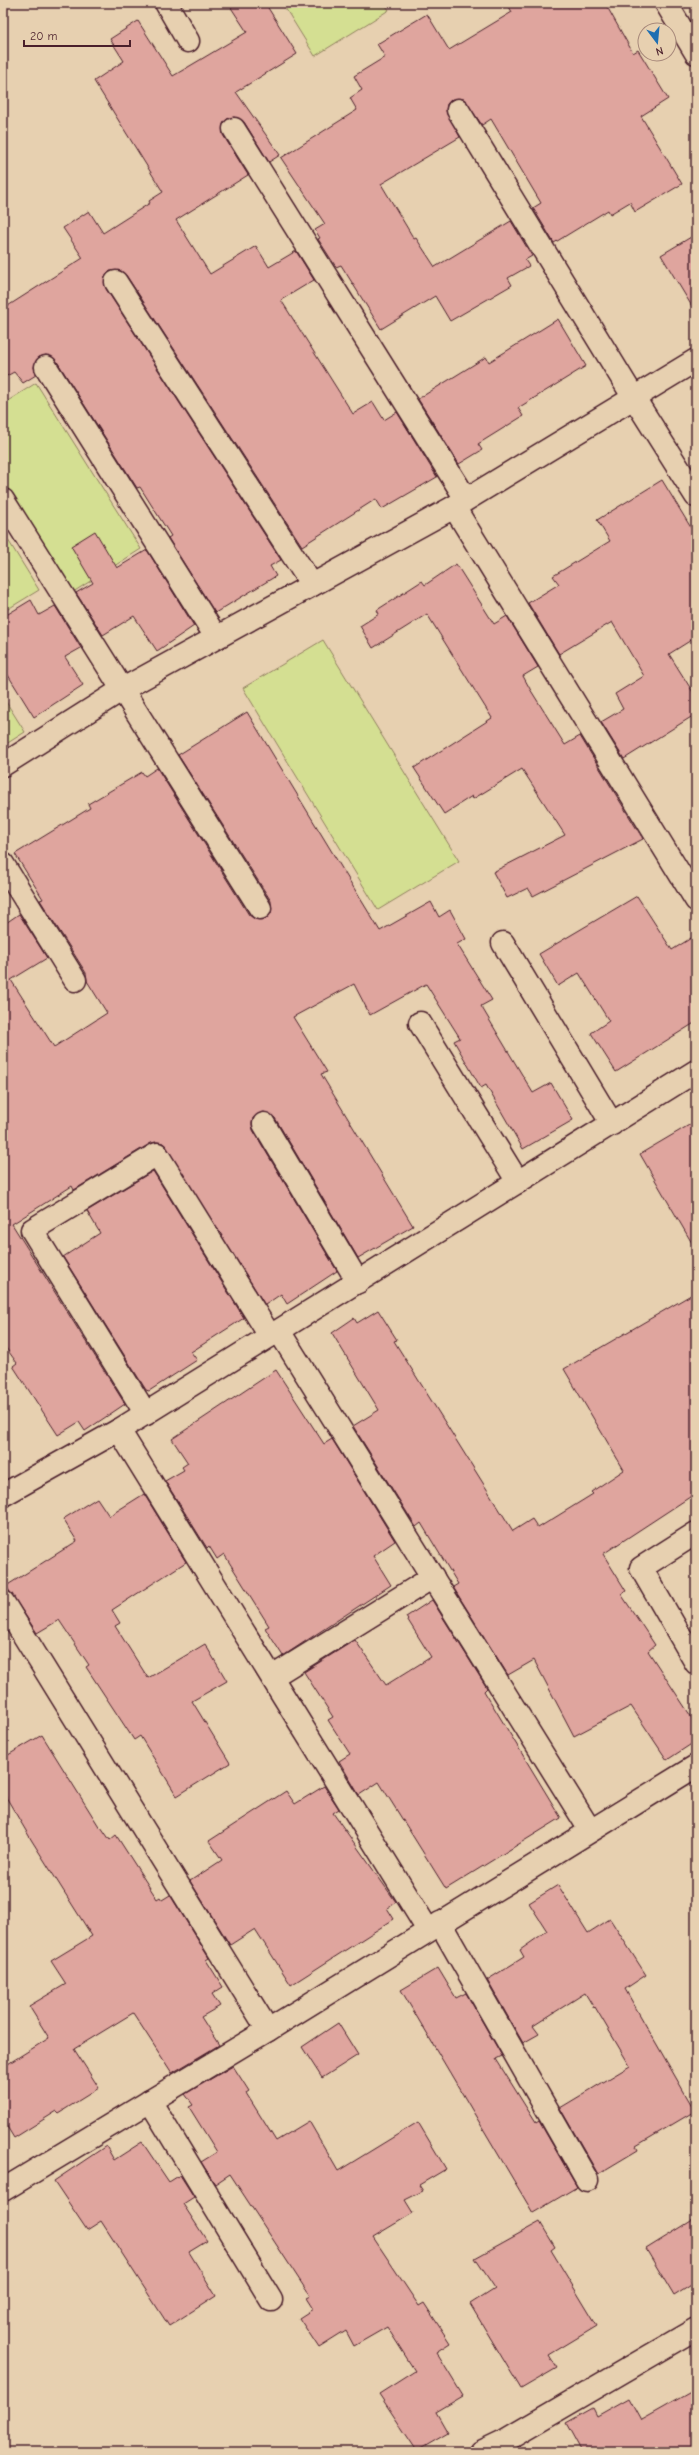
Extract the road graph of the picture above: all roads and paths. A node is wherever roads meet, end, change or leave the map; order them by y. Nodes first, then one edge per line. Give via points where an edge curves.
1 (166, 3) edge
2 (666, 3) edge
3 (188, 41) dead end
4 (696, 53) edge
5 (458, 110) dead end
6 (234, 129) dead end
7 (116, 282) dead end
8 (696, 360) edge
9 (46, 367) dead end
10 (634, 398) junction
11 (696, 496) edge
12 (3, 500) edge
13 (460, 503) junction
14 (312, 585) junction
15 (216, 637) junction
16 (123, 689) junction
17 (3, 765) edge
18 (3, 864) edge
19 (696, 900) edge
20 (260, 908) dead end
21 (503, 943) dead end
22 (75, 980) dead end
23 (420, 1023) dead end
24 (696, 1071) edge
25 (264, 1124) dead end
26 (612, 1124) junction
27 (518, 1182) junction
28 (358, 1282) junction
29 (275, 1333) junction
30 (146, 1414) junction
31 (120, 1430) junction
32 (3, 1495) edge
33 (696, 1533) edge
34 (433, 1577) junction
35 (3, 1602) edge
36 (696, 1663) edge
37 (272, 1677) junction
38 (696, 1766) edge
39 (590, 1830) junction
40 (434, 1926) junction
41 (268, 2030) junction
42 (150, 2101) junction
43 (587, 2180) dead end
44 (3, 2190) edge
45 (271, 2300) dead end
46 (696, 2329) edge
47 (481, 2452) edge

1 - 3 street
2 - 4 street
5 - 10 street
6 - 13 street
7 - 14 street
8 - 10 street
9 - 15 street
10 - 11 street
10 - 13 street
12 - 16 street
13 - 14 street
13 - 19 street
14 - 15 street
15 - 16 street
16 - 17 street
16 - 20 street
18 - 22 street
21 - 26 street
23 - 27 street
24 - 26 street
25 - 28 street
26 - 27 street
27 - 28 street
28 - 29 street
29 - 30 street
29 - 30 street via 157,1154 32,1230
29 - 34 street
30 - 31 street
31 - 32 street
31 - 37 street
33 - 36 street via 641,1568
34 - 37 street
34 - 39 street
35 - 41 street
37 - 40 street
38 - 39 street
39 - 40 street
40 - 41 street
40 - 43 street
41 - 42 street
42 - 44 street
42 - 45 street
46 - 47 street

